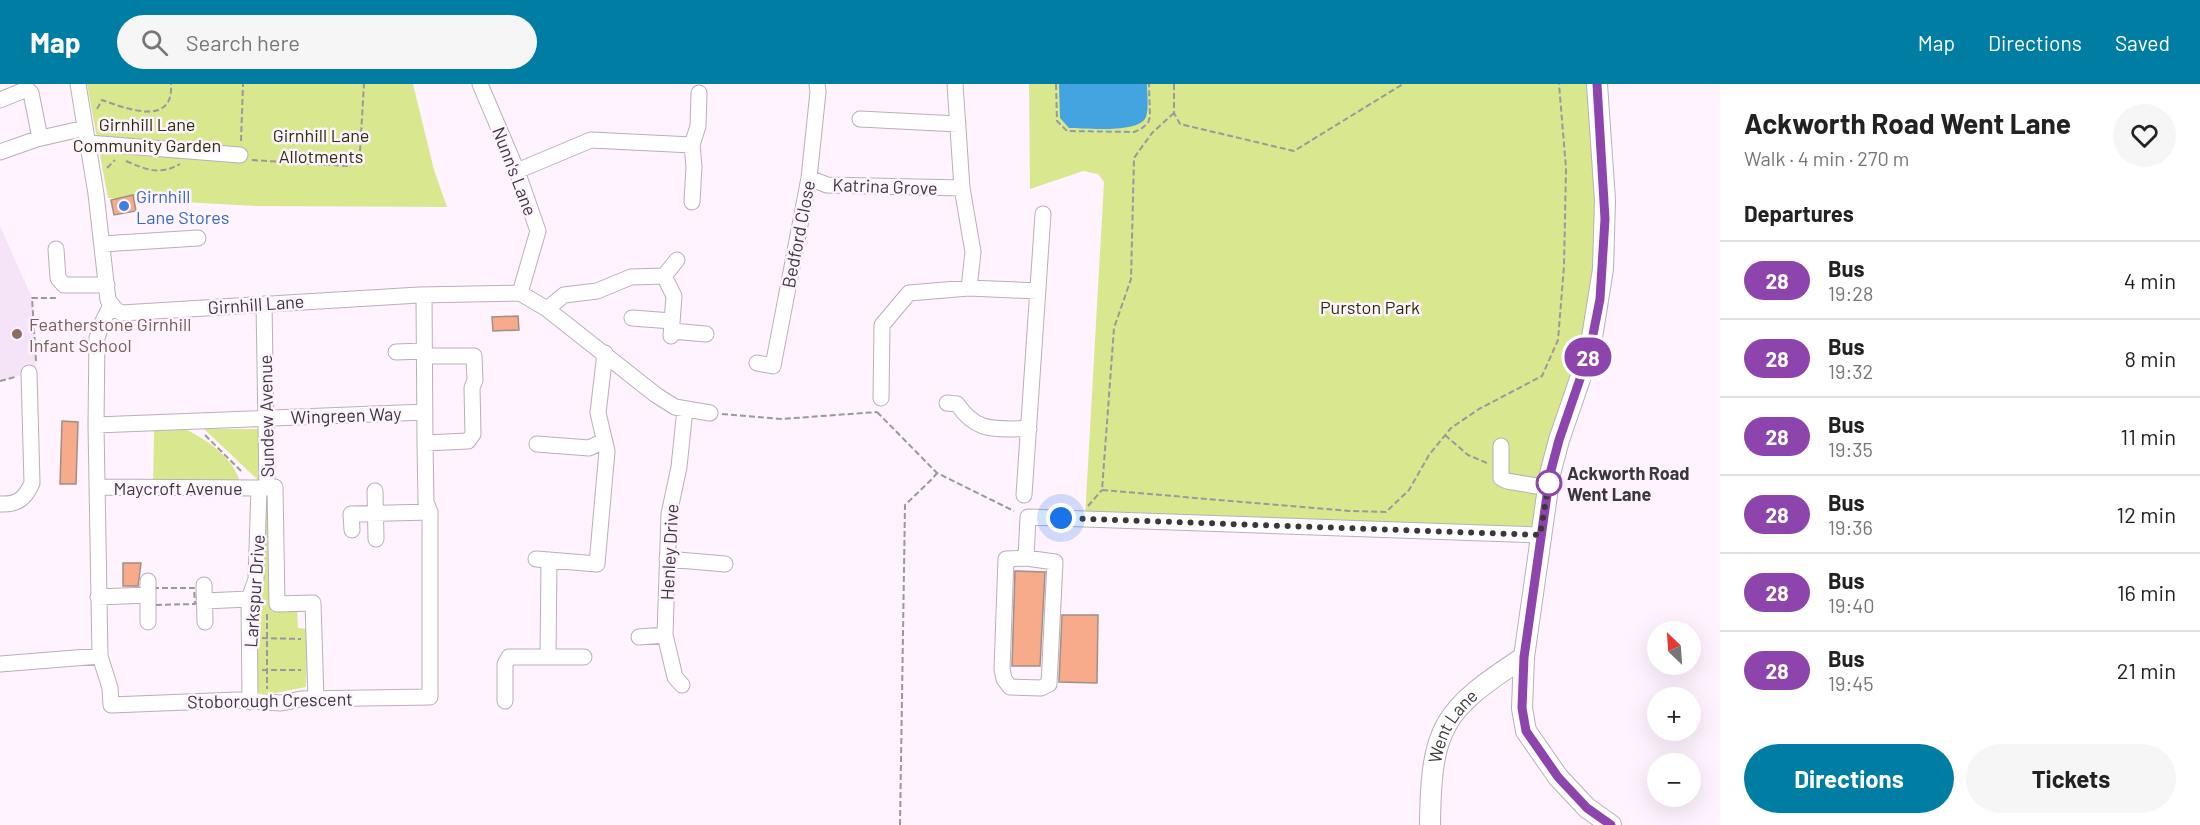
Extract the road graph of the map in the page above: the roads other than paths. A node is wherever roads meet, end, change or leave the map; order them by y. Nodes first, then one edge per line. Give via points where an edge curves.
1 (78, 84) edge
2 (480, 84) edge
3 (817, 84) edge
4 (955, 84) edge
5 (1597, 84) edge
6 (699, 93) dead end
7 (0, 100) edge
8 (860, 119) dead end
9 (84, 121) junction
10 (958, 124) junction
11 (40, 138) junction
12 (88, 143) junction
13 (692, 145) junction
14 (0, 152) edge
15 (240, 155) road end
16 (517, 171) junction
17 (809, 178) junction
18 (962, 188) junction
19 (692, 202) dead end
20 (1043, 214) dead end
21 (198, 238) dead end
22 (102, 244) junction
23 (56, 249) dead end
24 (677, 260) dead end
25 (664, 276) junction
26 (107, 285) junction
27 (969, 288) junction
28 (1038, 291) junction
29 (520, 293) junction
30 (424, 295) junction
31 (264, 304) junction
32 (111, 305) junction
33 (548, 309) junction
34 (632, 318) dead end
35 (672, 329) junction
36 (706, 334) dead end
37 (396, 352) dead end
38 (605, 353) junction
39 (424, 354) junction
40 (757, 363) dead end
41 (29, 373) road end
42 (947, 404) dead end
43 (879, 405) road end
44 (685, 409) junction
45 (424, 412) junction
46 (711, 413) road end
47 (267, 418) junction
48 (96, 425) junction
49 (1029, 429) junction
50 (604, 441) junction
51 (425, 442) junction
52 (537, 444) dead end
53 (1502, 446) dead end
54 (97, 487) junction
55 (263, 488) junction
56 (1548, 488) junction
57 (375, 491) dead end
58 (1024, 495) dead end
59 (0, 504) edge
60 (430, 512) junction
61 (375, 513) junction
62 (352, 530) dead end
63 (1540, 535) junction
64 (376, 539) dead end
65 (1026, 558) junction
66 (667, 559) junction
67 (725, 564) dead end
68 (204, 585) dead end
69 (98, 597) junction
70 (249, 599) junction
71 (204, 602) junction
72 (148, 622) dead end
73 (205, 622) dead end
74 (665, 635) junction
75 (639, 637) dead end
76 (100, 656) junction
77 (548, 656) junction
78 (584, 657) dead end
79 (1524, 657) junction
80 (0, 664) edge
81 (682, 685) dead end
82 (316, 699) junction
83 (505, 701) dead end
84 (250, 702) junction
85 (1430, 825) edge
86 (1611, 825) edge

1 - 9 street
2 - 16 street, Nunn's Lane
3 - 17 street, Bedford Close
4 - 10 street, Katrina Grove
5 - 56 main road via 1605,219 1600,299 1590,350 1559,440
6 - 13 street via 698,126
7 - 11 street via 27,88
8 - 10 street
9 - 11 street
9 - 12 street
10 - 18 street, Katrina Grove
11 - 14 street
12 - 15 street
12 - 22 street
13 - 16 street via 591,140
13 - 19 street
16 - 29 street, Nunn's Lane via 538,231
17 - 18 street, Katrina Grove via 827,185
17 - 40 street, Bedford Close via 773,366
18 - 27 street, Katrina Grove via 973,252
20 - 28 street
21 - 22 street
22 - 26 street
23 - 26 street via 58,278 64,285
24 - 25 street
25 - 33 street via 631,277 597,291 564,295
25 - 35 street via 674,296
26 - 32 street
27 - 28 street
27 - 43 street via 909,293 882,325
28 - 49 street
29 - 30 street, Girnhill Lane
29 - 33 street
30 - 31 street, Girnhill Lane
30 - 39 street, Stoborough Crescent
31 - 32 street, Girnhill Lane via 122,313
31 - 47 street, Sundew Avenue
32 - 48 street, Stoborough Crescent via 97,338
33 - 38 street
34 - 35 street
35 - 36 street
37 - 39 street
38 - 44 street via 656,395
38 - 50 street via 598,413
39 - 45 street, Stoborough Crescent
39 - 51 street via 474,356 475,380 473,435 468,441
41 - 59 street via 32,483 22,500
42 - 49 street via 957,404 974,424
44 - 46 street
44 - 66 street, Henley Drive via 669,514
45 - 47 street, Wingreen Way
45 - 51 street, Stoborough Crescent
47 - 48 street, Wingreen Way
47 - 55 street, Sundew Avenue
48 - 54 street, Stoborough Crescent
49 - 58 street
50 - 52 street via 589,448
50 - 77 street via 607,452 597,564 542,559
51 - 60 street, Stoborough Crescent via 426,502
53 - 56 street via 1501,478
54 - 55 street, Maycroft Avenue
54 - 69 street, Stoborough Crescent
55 - 70 street, Larkspur Drive via 256,579
55 - 82 street, Sundew Avenue via 275,487 278,604 313,603
56 - 63 main road
57 - 61 street
60 - 61 street
60 - 82 street, Stoborough Crescent via 430,697
61 - 62 street via 351,514
61 - 64 street
63 - 65 street via 1028,517
63 - 79 main road
65 - 65 street via 1006,559 1002,669 1010,687 1041,688 1049,684 1055,562
66 - 67 street
66 - 74 street, Henley Drive
68 - 71 street
69 - 72 street via 150,588
69 - 76 street, Stoborough Crescent
70 - 71 street
70 - 84 street, Larkspur Drive
71 - 73 street
74 - 75 street
74 - 81 street, Henley Drive via 675,677
76 - 80 street
76 - 84 street, Stoborough Crescent via 111,705
77 - 78 street
77 - 83 street via 509,657 505,663
79 - 85 main road, Went Lane via 1471,694 1449,717 1432,770
79 - 86 main road via 1522,708 1526,731 1558,777 1587,808
82 - 84 street, Stoborough Crescent

